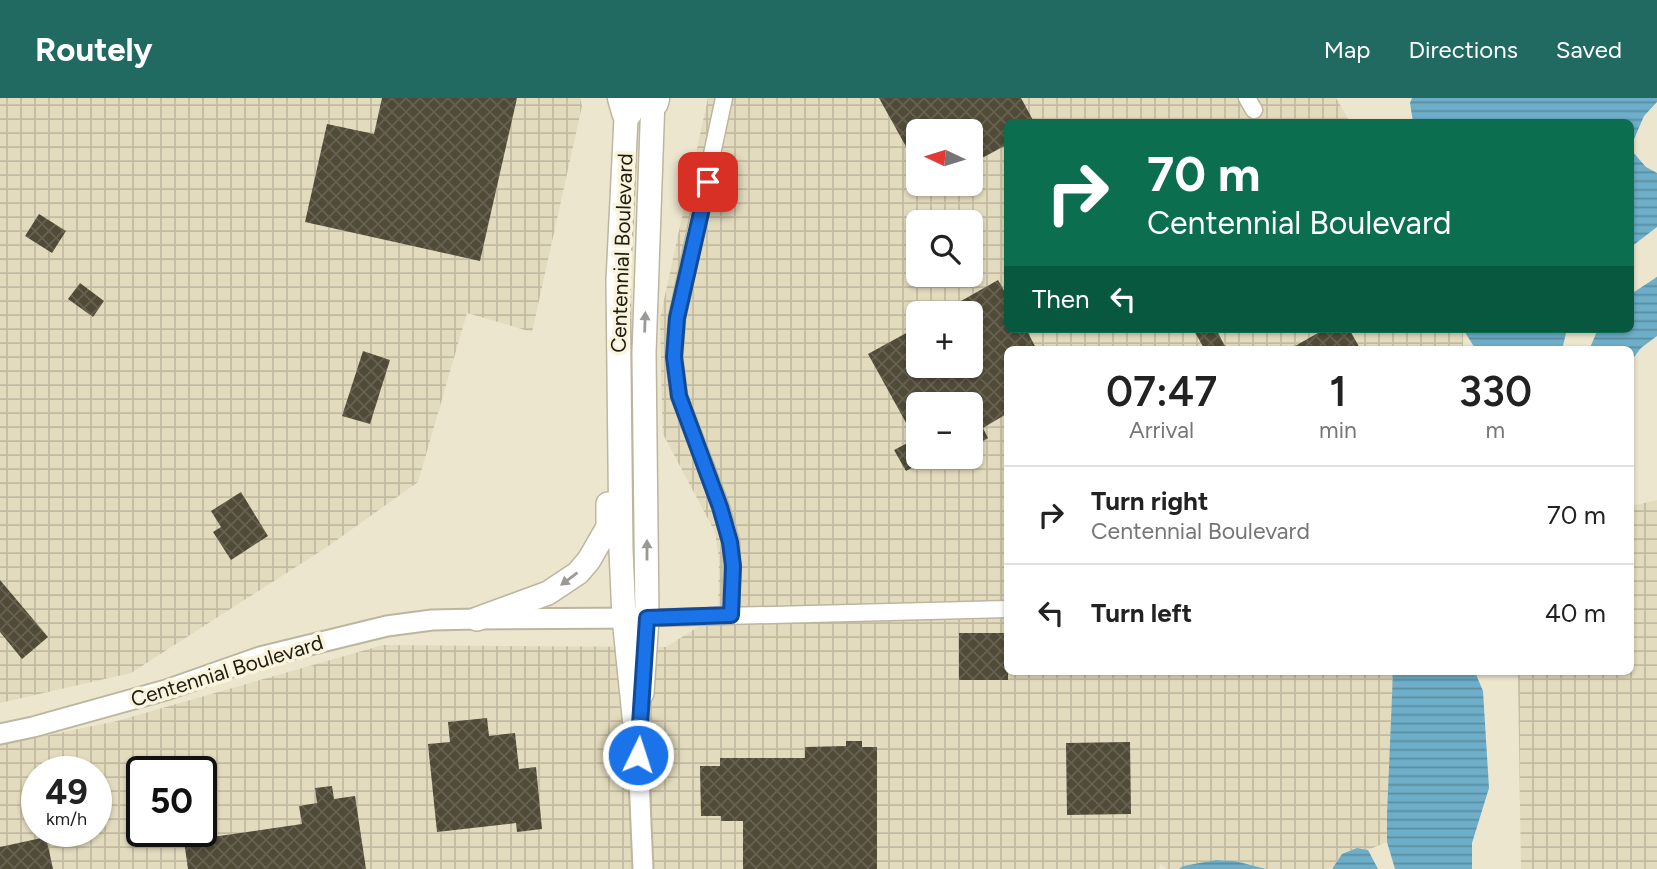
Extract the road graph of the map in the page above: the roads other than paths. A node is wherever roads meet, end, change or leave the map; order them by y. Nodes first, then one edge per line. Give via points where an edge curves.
1 (724, 98) edge
2 (639, 101) edge
3 (618, 281) junction
4 (1004, 609) edge
5 (731, 615) junction
6 (624, 618) junction
7 (647, 618) junction
8 (477, 619) junction
9 (0, 734) edge
10 (638, 755) junction
11 (643, 869) edge

1 - 5 street via 677,318 674,357 679,396 730,542
2 - 3 main road, Centennial Boulevard
7 -> 2 main road, Centennial Boulevard
3 - 6 main road, Centennial Boulevard
3 -> 8 main road via 606,354 608,527 589,560 564,584
4 - 5 street, Centennial Boulevard
5 - 7 street, Centennial Boulevard
6 - 7 street, Centennial Boulevard
6 - 8 street, Centennial Boulevard
6 - 10 main road, Centennial Boulevard
7 - 10 main road, Centennial Boulevard
8 - 9 street, Centennial Boulevard via 387,626 260,657 166,690
10 - 11 street

